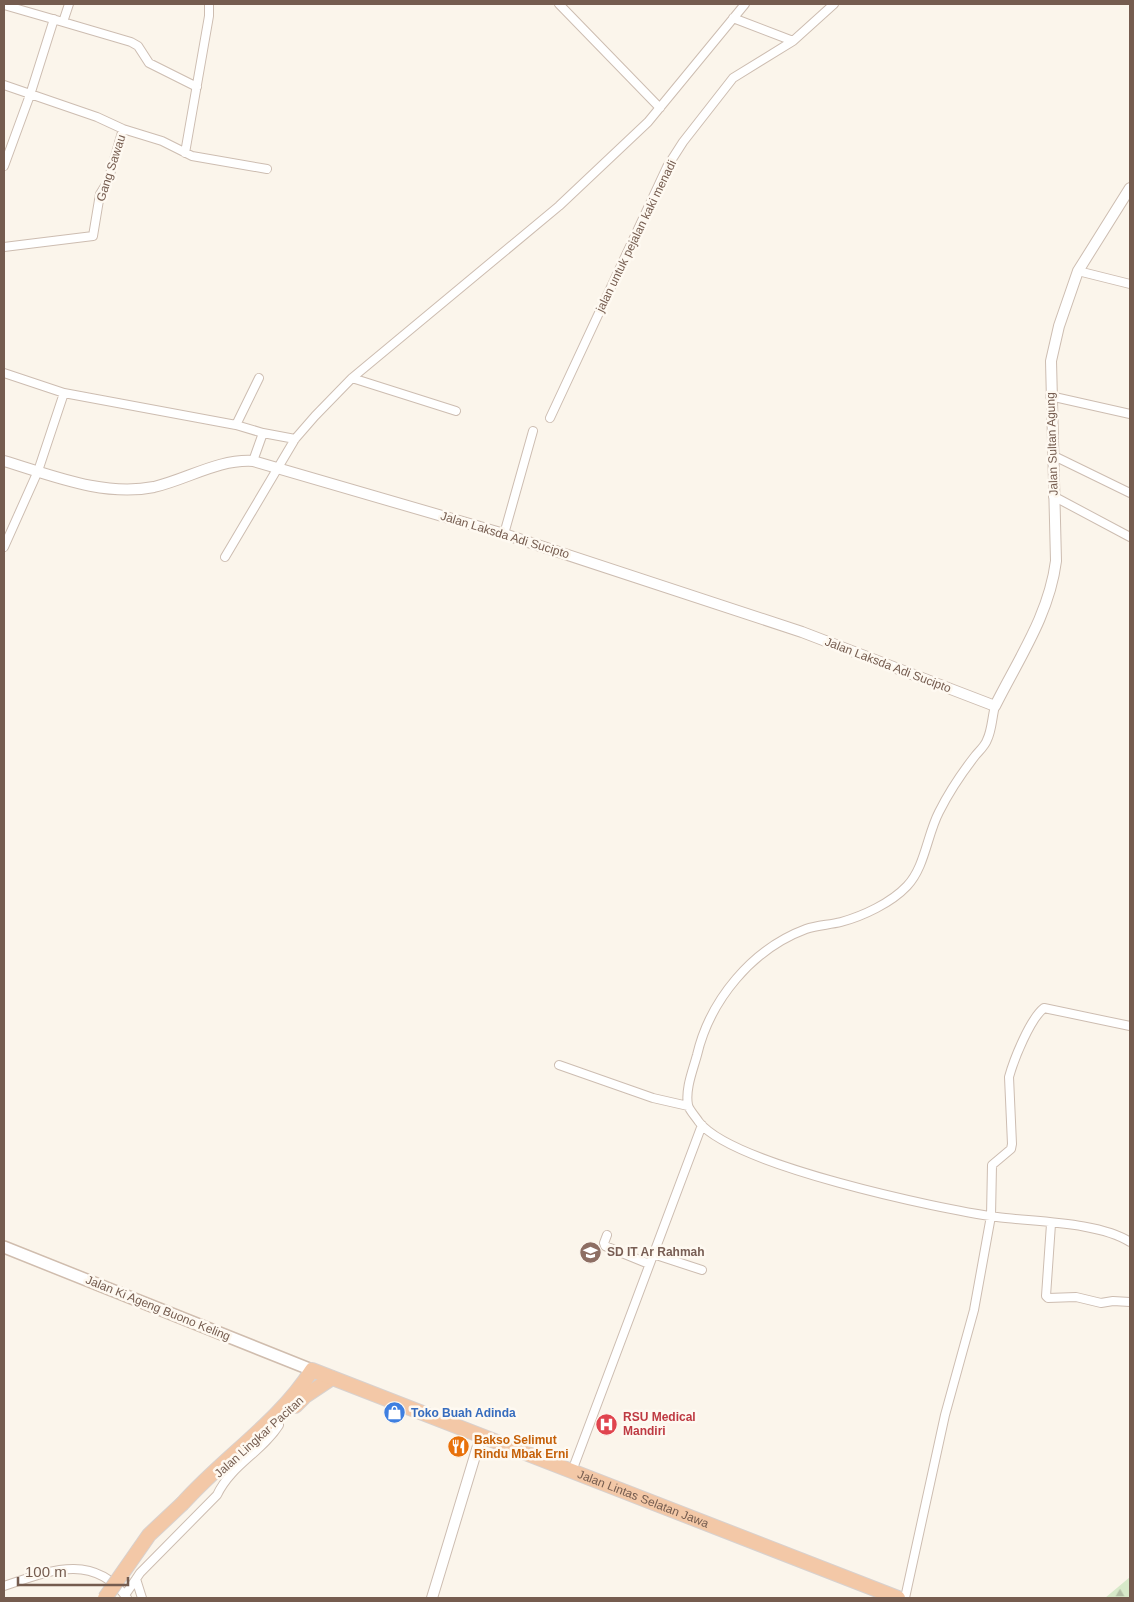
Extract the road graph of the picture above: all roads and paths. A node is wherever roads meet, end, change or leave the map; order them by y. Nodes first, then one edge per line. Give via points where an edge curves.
1 (69, 4) edge
2 (209, 4) edge
3 (559, 4) edge
4 (745, 4) edge
5 (834, 4) edge
6 (4, 5) edge
7 (733, 18) junction
8 (54, 19) junction
9 (64, 22) junction
10 (793, 41) junction
11 (4, 85) edge
12 (197, 87) junction
13 (30, 95) junction
14 (660, 108) junction
15 (123, 129) junction
16 (184, 153) junction
17 (4, 166) edge
18 (266, 168) dead end
19 (1130, 188) edge
20 (4, 247) edge
21 (1078, 271) junction
22 (1130, 284) edge
23 (4, 373) edge
24 (259, 378) dead end
25 (352, 378) junction
26 (64, 393) junction
27 (1050, 396) junction
28 (456, 412) dead end
29 (1130, 414) edge
30 (550, 418) dead end
31 (236, 425) junction
32 (533, 431) dead end
33 (263, 433) junction
34 (296, 439) junction
35 (1052, 454) junction
36 (4, 461) edge
37 (254, 461) junction
38 (278, 468) junction
39 (38, 471) junction
40 (1130, 493) edge
41 (1053, 496) junction
42 (504, 534) junction
43 (1130, 537) edge
44 (4, 546) edge
45 (225, 557) dead end
46 (995, 706) junction
47 (1130, 1026) edge
48 (559, 1065) dead end
49 (688, 1106) junction
50 (702, 1125) junction
51 (991, 1216) junction
52 (1051, 1224) junction
53 (607, 1235) dead end
54 (1130, 1242) edge
55 (4, 1247) edge
56 (653, 1254) junction
57 (649, 1264) junction
58 (702, 1270) dead end
59 (1130, 1302) edge
60 (312, 1370) junction
61 (332, 1378) junction
62 (276, 1419) junction
63 (481, 1436) junction
64 (572, 1471) junction
65 (136, 1579) junction
66 (4, 1586) edge
67 (126, 1597) edge
68 (105, 1598) edge
69 (142, 1598) edge
70 (432, 1598) edge
71 (898, 1598) edge
72 (905, 1598) edge

1 - 9 street
2 - 12 street
3 - 14 street
4 - 7 street
5 - 10 street, jalan untuk pejalan kaki menadi
6 - 8 street
7 - 10 street
7 - 14 street
8 - 9 street
8 - 13 street
9 - 12 street via 131,42 138,46 149,63
10 - 30 street, jalan untuk pejalan kaki menadi via 733,78 682,142 666,168
11 - 13 street
12 - 16 street
13 - 15 street
13 - 17 street
14 - 25 street via 559,206
15 - 16 street via 162,141
15 - 20 street, Gang Sawau via 108,181 100,194 93,236
16 - 18 street
19 - 21 street, Jalan Sultan Agung
21 - 22 street
21 - 27 street, Jalan Sultan Agung via 1059,326 1051,362
23 - 26 street
24 - 31 street
25 - 28 street
25 - 34 street
26 - 31 street
26 - 39 street
27 - 29 street
27 - 35 street, Jalan Sultan Agung
31 - 33 street
32 - 42 street
33 - 34 street
33 - 37 street
34 - 38 street
35 - 40 street
35 - 41 street, Jalan Sultan Agung
36 - 39 street, Jalan Laksda Adi Sucipto
37 - 38 street, Jalan Laksda Adi Sucipto
37 - 39 street, Jalan Laksda Adi Sucipto via 229,462 174,482 126,490 90,485
38 - 42 street, Jalan Laksda Adi Sucipto
38 - 45 street
39 - 44 street
41 - 43 street
41 - 46 street, Jalan Sultan Agung via 1056,561 1052,590 1036,629
42 - 46 street, Jalan Laksda Adi Sucipto via 802,632
46 - 49 street via 987,742 953,787 938,814 916,875 909,885 876,907 842,922 807,929 755,959 733,983 702,1033 689,1085
47 - 51 street via 1049,1008 1044,1008 1034,1018 1009,1077 1012,1144 1011,1149 992,1165
48 - 49 street via 653,1098
49 - 50 street
50 - 51 street via 731,1145 788,1166 870,1191
50 - 56 street
51 - 52 street
51 - 72 street via 974,1310 945,1415
52 - 54 street via 1095,1228
52 - 59 street via 1048,1298
53 - 57 street via 605,1246
55 - 60 main road, Jalan Ki Ageng Buono Keling
56 - 57 street
56 - 58 street
57 - 64 street
60 - 61 highway, Jalan Lintas Selatan Jawa
60 - 62 highway, Jalan Lingkar Pacitan
61 - 62 highway, Jalan Lingkar Pacitan
61 - 63 highway, Jalan Lintas Selatan Jawa
62 - 65 street via 279,1425 272,1435 238,1465 217,1495 146,1565
62 - 68 highway, Jalan Lingkar Pacitan, bridge via 149,1535
63 - 64 highway, Jalan Lintas Selatan Jawa
63 - 70 street
64 - 71 highway, Jalan Lintas Selatan Jawa
65 - 67 street
65 - 69 street
66 - 67 street via 58,1568 71,1568 107,1579

